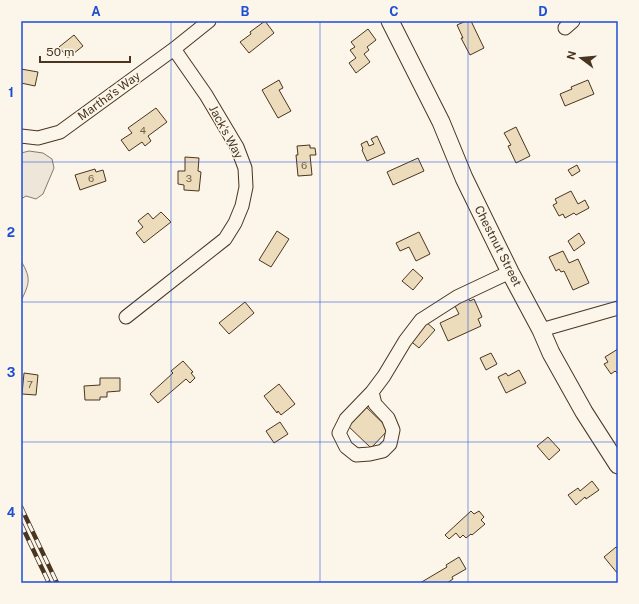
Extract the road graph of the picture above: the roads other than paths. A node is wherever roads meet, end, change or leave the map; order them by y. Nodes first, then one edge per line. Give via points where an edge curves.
1 (209, 21) edge
2 (390, 21) edge
3 (174, 49) junction
4 (21, 136) edge
5 (510, 272) junction
6 (618, 308) edge
7 (126, 317) dead end
8 (541, 330) junction
9 (372, 392) junction
10 (618, 465) edge

1 - 3 street, Martha's Way
2 - 5 main road, Chestnut Street via 441,122 464,178
3 - 4 street, Martha's Way via 60,132 38,138
3 - 7 street, Jack's Way via 206,95 237,147 245,168 246,188 238,218 225,239
5 - 8 main road, Chestnut Street
5 - 9 street via 457,297 421,320
6 - 8 street
8 - 10 main road, Chestnut Street via 584,412
9 - 9 street via 346,419 339,433 346,447 356,455 383,451 390,444 393,430 388,418 375,404

